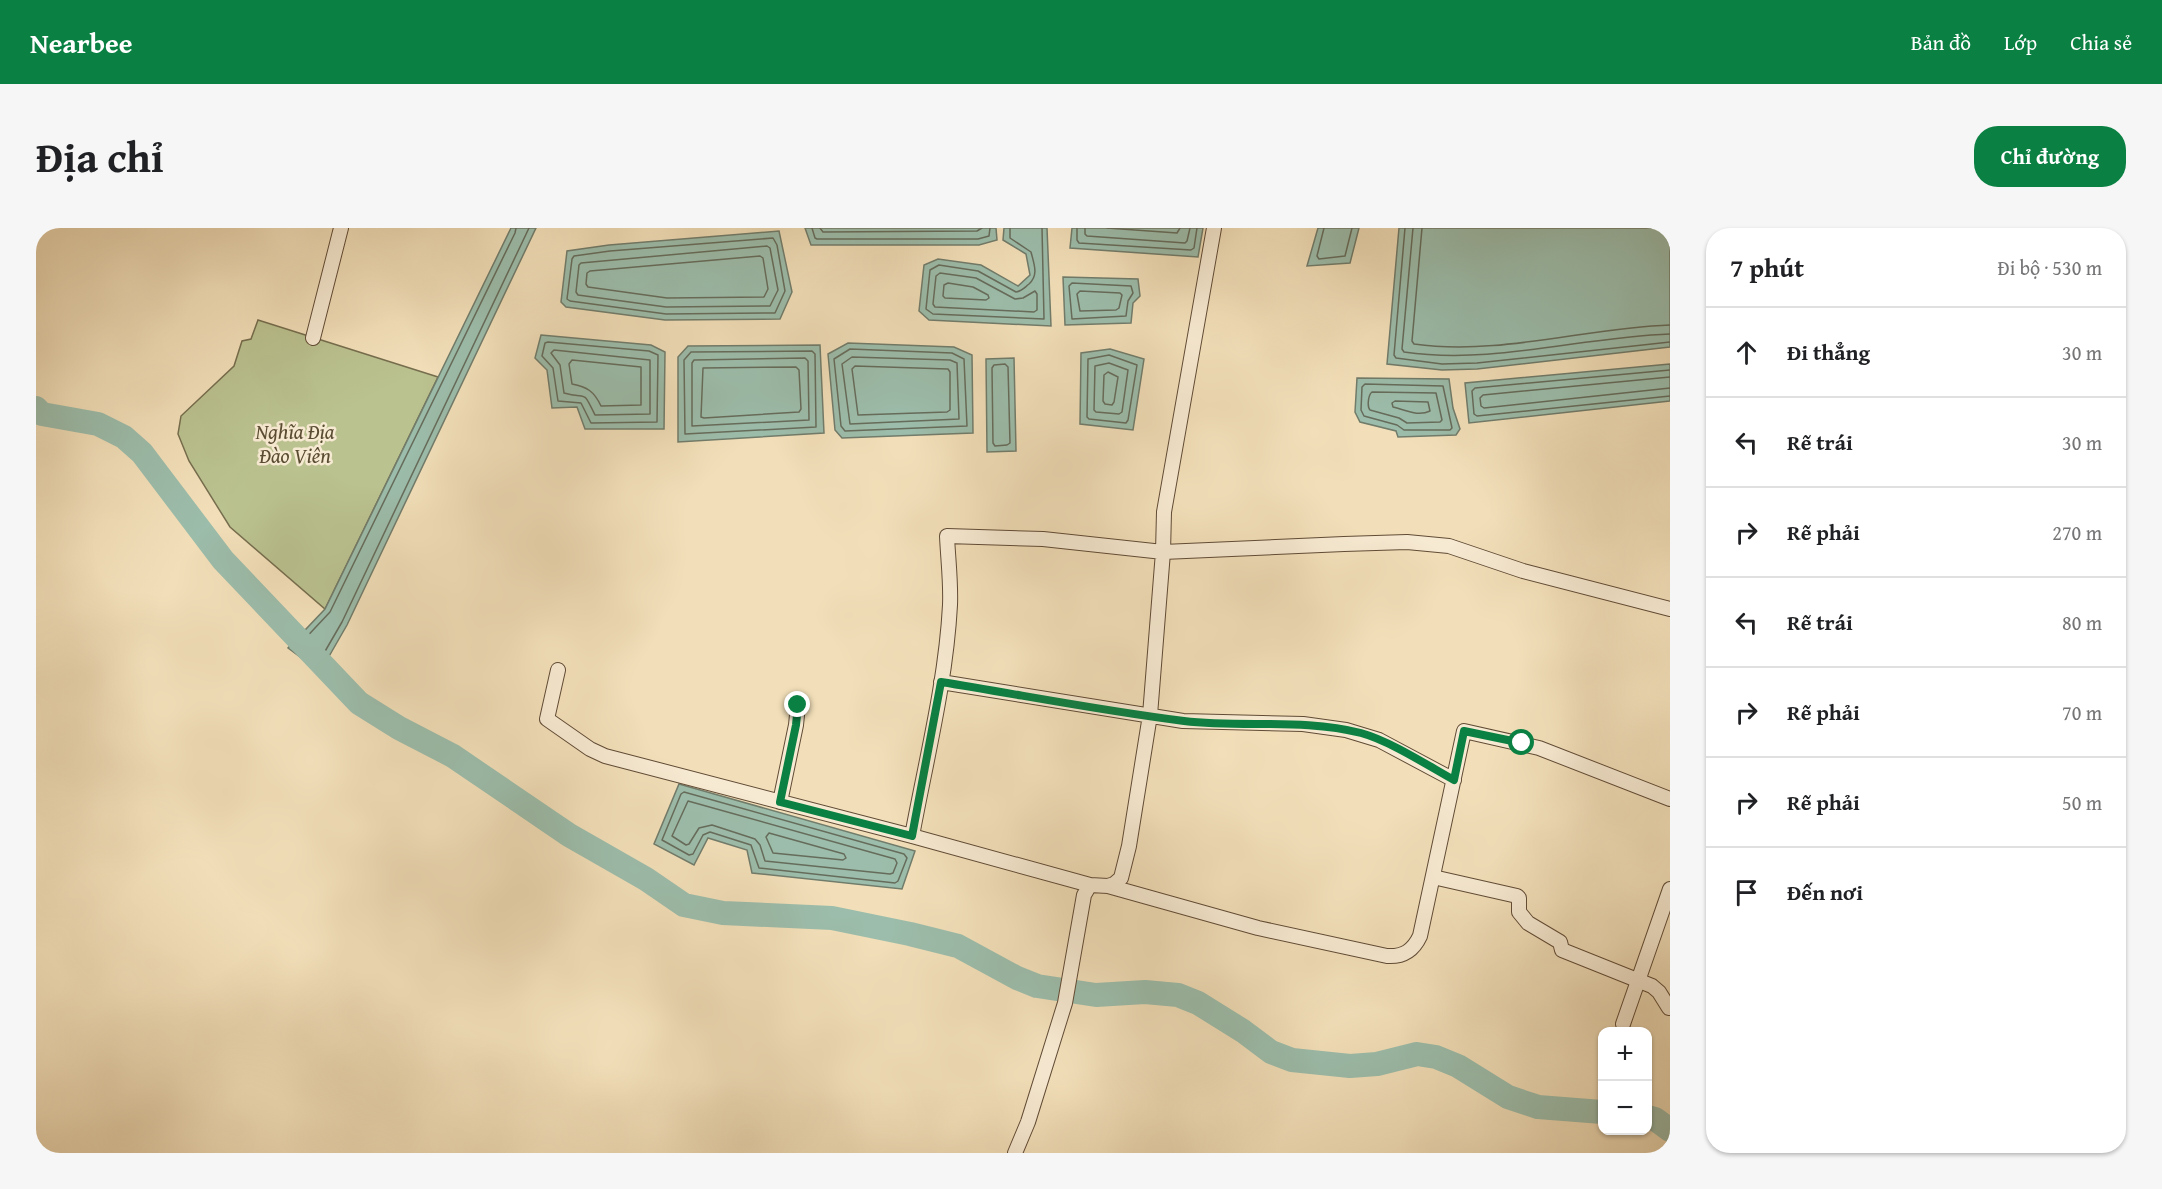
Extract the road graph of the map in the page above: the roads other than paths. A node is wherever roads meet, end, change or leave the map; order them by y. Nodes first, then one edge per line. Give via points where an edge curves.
1 (341, 228) edge
2 (1214, 228) edge
3 (313, 338) dead end
4 (1163, 552) junction
5 (1670, 609) edge
6 (558, 670) dead end
7 (941, 682) junction
8 (798, 705) dead end
9 (1150, 715) junction
10 (1454, 780) junction
11 (1670, 799) edge
12 (780, 802) junction
13 (912, 836) junction
14 (1433, 877) junction
15 (1090, 885) junction
16 (1108, 886) junction
17 (1670, 889) edge
18 (1638, 980) junction
19 (1669, 1008) edge
20 (1623, 1024) dead end
21 (1015, 1153) edge

1 - 3 street
2 - 4 street via 1164,512
4 - 5 street via 1407,542 1449,546 1545,578
4 - 7 street via 1043,539 947,536 950,602
4 - 9 street
6 - 12 street via 547,719 590,749
7 - 9 street
7 - 13 street
8 - 12 street
9 - 10 street via 1199,722 1303,724 1362,734
9 - 16 street via 1126,861 1121,878
10 - 11 street via 1464,731 1539,748
10 - 14 street
12 - 13 street
13 - 15 street
14 - 16 street via 1416,946 1398,957 1258,928
14 - 18 street via 1517,896 1519,912 1528,923 1560,942 1562,950
15 - 16 street
15 - 21 street via 1084,895 1065,1003
17 - 18 street
18 - 19 street via 1659,992
18 - 20 street

